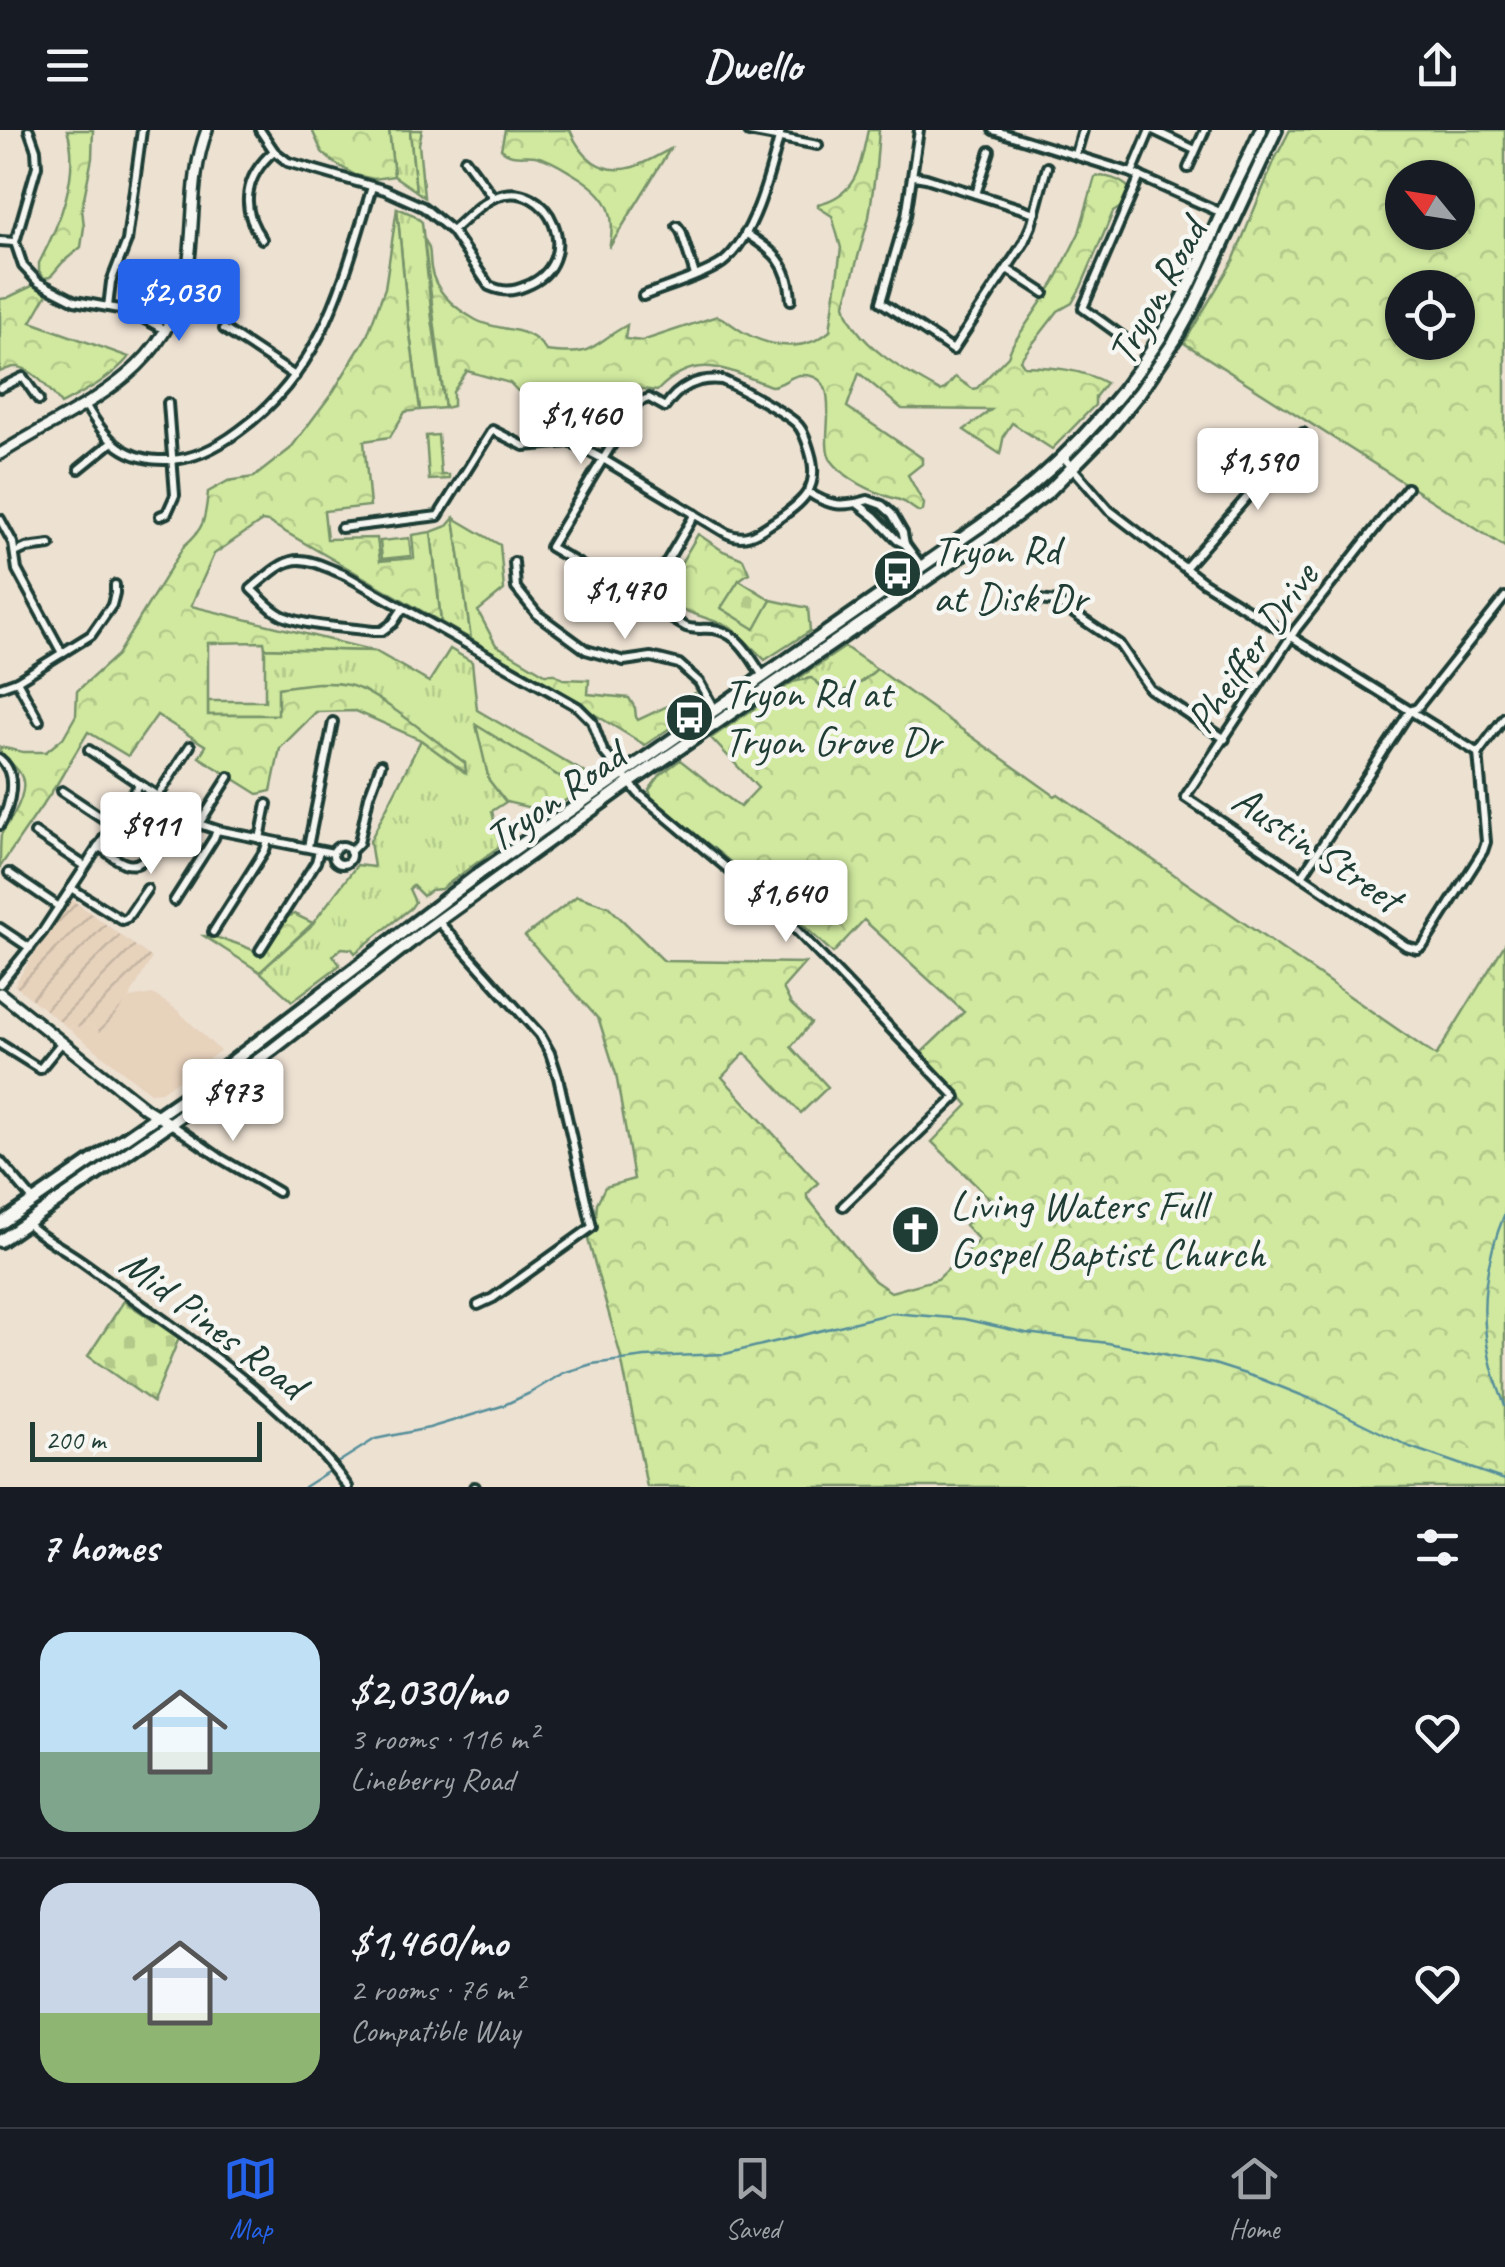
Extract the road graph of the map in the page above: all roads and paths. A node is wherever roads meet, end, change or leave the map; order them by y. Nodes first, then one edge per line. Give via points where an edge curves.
1 (29, 130) edge
2 (142, 130) edge
3 (206, 130) edge
4 (260, 130) edge
5 (920, 130) edge
6 (993, 130) edge
7 (1083, 130) edge
8 (1151, 130) edge
9 (1205, 130) edge
10 (1261, 130) edge
11 (1276, 130) edge
12 (749, 132) dead end
13 (780, 134) edge
14 (818, 145) dead end
15 (1195, 150) junction
16 (990, 151) dead end
17 (274, 152) junction
18 (1076, 154) junction
19 (465, 159) dead end
20 (1048, 166) dead end
21 (1188, 168) dead end
22 (1136, 174) junction
23 (914, 176) junction
24 (372, 187) junction
25 (976, 194) junction
26 (492, 198) junction
27 (1034, 213) junction
28 (1222, 213) junction
29 (677, 226) dead end
30 (452, 231) junction
31 (745, 233) junction
32 (262, 240) dead end
33 (0, 241) edge
34 (15, 242) junction
35 (1008, 269) junction
36 (695, 275) junction
37 (1202, 290) junction
38 (1044, 292) dead end
39 (643, 296) dead end
40 (791, 300) dead end
41 (108, 307) junction
42 (165, 330) junction
43 (224, 330) dead end
44 (1124, 337) dead end
45 (294, 376) junction
46 (0, 388) edge
47 (39, 400) dead end
48 (168, 403) dead end
49 (86, 406) junction
50 (1303, 433) dead end
51 (111, 442) junction
52 (0, 454) edge
53 (1064, 458) junction
54 (603, 459) junction
55 (173, 460) junction
56 (1073, 468) junction
57 (79, 469) dead end
58 (1407, 488) dead end
59 (808, 492) junction
60 (858, 504) junction
61 (695, 514) junction
62 (160, 516) dead end
63 (0, 519) edge
64 (341, 528) dead end
65 (50, 544) dead end
66 (905, 544) junction
67 (15, 553) junction
68 (514, 562) dead end
69 (922, 567) junction
70 (1186, 568) junction
71 (114, 585) dead end
72 (1505, 597) edge
73 (1038, 600) dead end
74 (643, 602) junction
75 (402, 608) junction
76 (1291, 636) junction
77 (62, 653) junction
78 (763, 676) junction
79 (17, 681) junction
80 (0, 687) edge
81 (715, 710) junction
82 (1410, 711) junction
83 (1505, 717) edge
84 (39, 720) dead end
85 (334, 722) dead end
86 (1225, 739) junction
87 (190, 746) dead end
88 (89, 750) dead end
89 (1478, 753) junction
90 (0, 759) edge
91 (381, 764) dead end
92 (229, 777) dead end
93 (625, 779) junction
94 (139, 785) junction
95 (62, 791) dead end
96 (157, 797) junction
97 (1186, 797) joint
98 (267, 804) dead end
99 (176, 809) junction
100 (199, 824) junction
101 (0, 825) edge
102 (114, 825) junction
103 (216, 830) junction
104 (35, 833) dead end
105 (264, 839) junction
106 (98, 846) junction
107 (308, 847) junction
108 (318, 851) junction
109 (350, 852) junction
110 (333, 853) junction
111 (86, 866) junction
112 (8, 874) dead end
113 (1302, 876) junction
114 (71, 888) junction
115 (147, 888) dead end
116 (174, 901) dead end
117 (59, 907) junction
118 (438, 921) junction
119 (0, 928) edge
120 (213, 932) dead end
121 (30, 948) junction
122 (260, 950) dead end
123 (0, 984) edge
124 (0, 992) edge
125 (62, 1042) junction
126 (0, 1044) edge
127 (158, 1116) junction
128 (171, 1124) junction
129 (0, 1161) edge
130 (278, 1192) dead end
131 (34, 1201) junction
132 (843, 1206) dead end
133 (27, 1223) junction
134 (0, 1224) edge
135 (0, 1240) edge
136 (478, 1305) dead end
137 (348, 1487) edge

1 - 34 street via 36,166
2 - 41 street via 128,240
3 - 42 street via 188,266
4 - 17 street
5 - 23 street
6 - 18 street
7 - 18 street
8 - 15 street
8 - 22 street
9 - 15 street
10 - 28 main road, Tryon Road
11 - 37 main road, Tryon Road
12 - 13 street
13 - 14 street
13 - 31 street
15 - 21 street
16 - 25 street
17 - 24 street
17 - 32 street via 250,184 248,209
18 - 22 street
19 - 26 street
20 - 27 street
22 - 28 street
22 - 44 street via 1083,308
23 - 25 street
23 - 35 street via 881,302 953,350
24 - 30 street via 423,207
24 - 45 street via 331,314
25 - 27 street
26 - 30 street
26 - 30 street via 512,193 545,210 558,240 547,273 511,291 489,286
27 - 35 street
28 - 37 main road via 1226,221
28 - 53 main road, Tryon Road via 1152,351
29 - 36 street
31 - 36 street via 725,260
31 - 40 street via 785,269
33 - 34 street
34 - 41 street via 23,266 38,282 75,301
35 - 38 street
36 - 39 street
37 - 56 main road, Tryon Road via 1146,384
41 - 42 street
42 - 49 street via 125,379
43 - 45 street
45 - 55 street via 271,406 224,442
46 - 47 street via 22,377
48 - 55 street
49 - 51 street
49 - 52 street
50 - 70 street
51 - 55 street via 147,458
51 - 57 street
53 - 56 street
53 - 69 main road, Tryon Road
54 - 59 street via 638,402 649,398 665,407 682,387 717,379 797,424 814,469
54 - 61 street
54 - 64 street via 570,442 524,446 492,430 438,516
54 - 74 street via 550,547
55 - 62 street via 176,495
56 - 70 street via 1109,510
56 - 93 main road, Tryon Road via 988,538
58 - 76 street, Pheiffer Drive
59 - 60 street via 829,504
59 - 61 street via 745,538
60 - 66 street
60 - 66 street via 868,500 887,509
61 - 74 street
63 - 67 street
65 - 67 street
66 - 69 street
67 - 77 street via 17,570
68 - 81 street via 516,588 537,614 586,650 624,661 650,657 679,664
69 - 78 main road, Tryon Road
70 - 76 street
71 - 77 street via 112,606 97,628
72 - 82 street
73 - 86 street via 1057,602 1118,644 1150,689
74 - 78 street via 688,628 730,635
75 - 75 street via 302,558 279,565 251,589 284,616 382,632
75 - 93 street via 578,706
76 - 82 street
76 - 86 street, Pheiffer Drive
77 - 79 street
78 - 81 main road, Tryon Road
79 - 80 street
79 - 84 street
81 - 93 main road, Tryon Road
82 - 89 street
82 - 113 street
83 - 89 street
85 - 107 street
86 - 97 street, Pheiffer Drive
87 - 96 street
88 - 94 street
89 - 113 street, Austin Street via 1486,842 1424,946 1406,946
90 - 101 street via 11,774
91 - 109 street via 359,844
92 - 100 street
93 - 118 main road, Tryon Road
93 - 127 main road, Tryon Road via 419,918
93 - 132 street via 779,912 956,1097
94 - 96 street
94 - 102 street
95 - 102 street
96 - 99 street
97 - 113 street, Austin Street
98 - 105 street
99 - 100 street
99 - 106 street via 135,866
100 - 103 street
102 - 106 street
103 - 105 street
103 - 116 street
104 - 111 street
105 - 107 street
105 - 120 street via 265,850
106 - 111 street
107 - 108 street
108 - 110 street
108 - 122 street
109 - 110 street via 341,846
109 - 110 street via 341,864
111 - 114 street
112 - 117 street
114 - 115 street via 122,920
114 - 117 street
117 - 121 street
118 - 128 main road, Tryon Road
118 - 136 street via 550,1053 592,1227
119 - 121 street
121 - 123 street
124 - 125 street
125 - 126 street via 40,1069
125 - 127 street
127 - 128 street
127 - 131 main road, Tryon Road
128 - 130 street
128 - 133 main road, Tryon Road
129 - 131 street
131 - 134 main road, Tryon Road
133 - 135 main road, Tryon Road
133 - 137 street, Mid Pines Road via 288,1416

